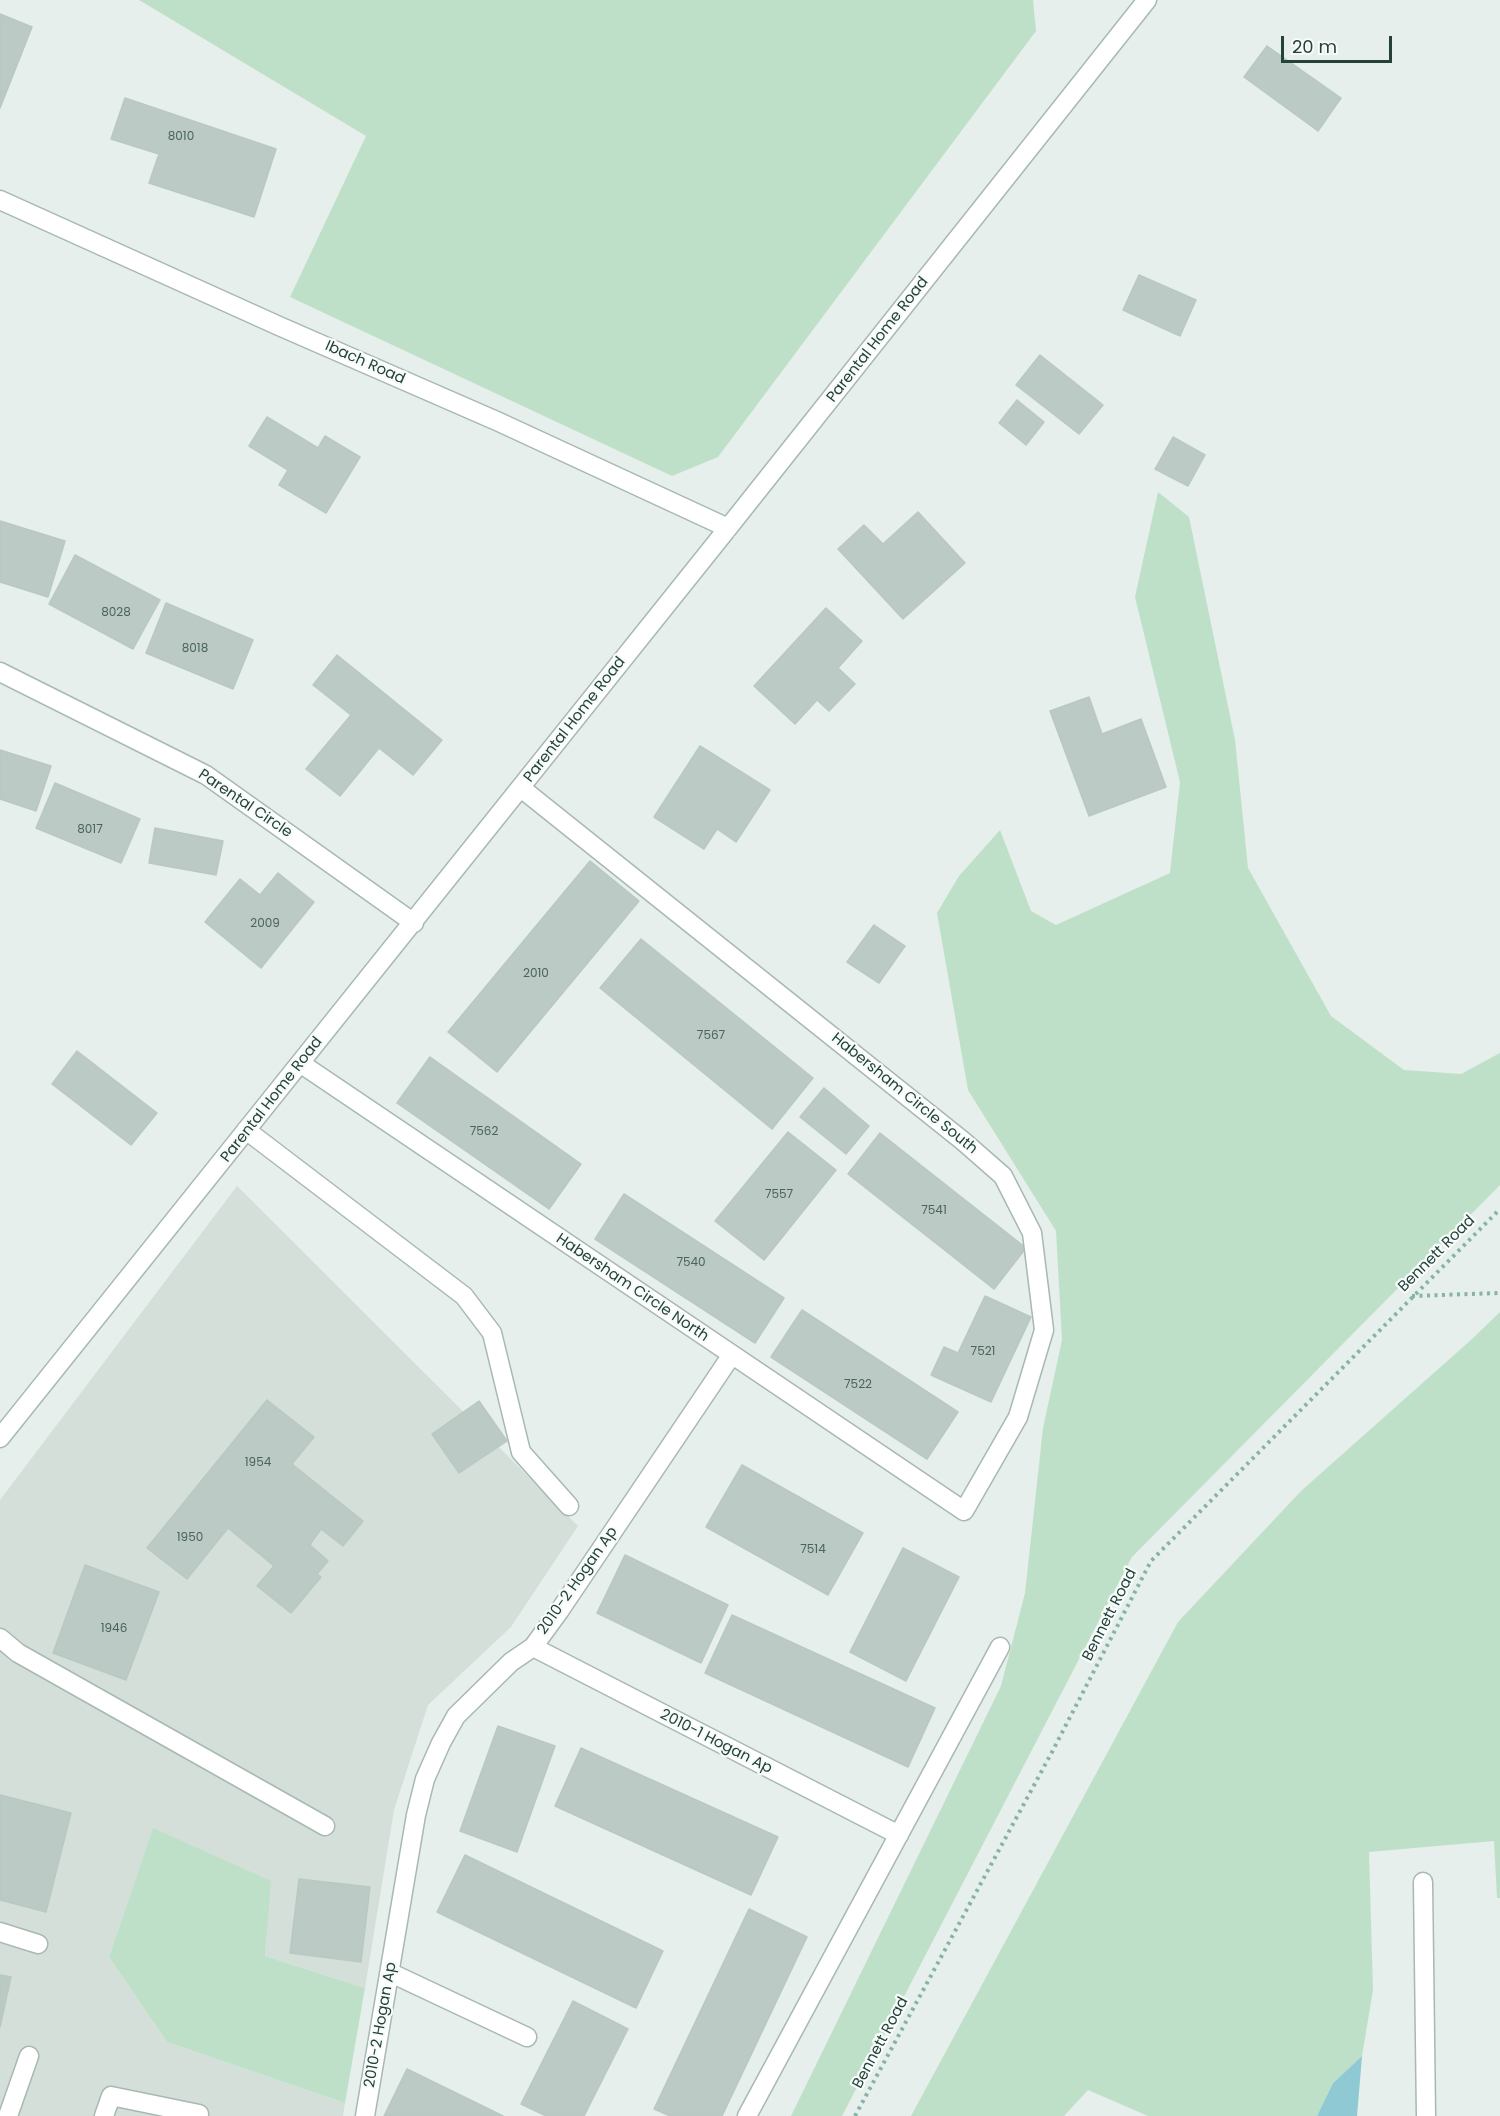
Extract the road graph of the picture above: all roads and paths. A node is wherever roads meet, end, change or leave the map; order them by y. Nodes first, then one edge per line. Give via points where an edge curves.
1 (1147, 0) edge
2 (0, 200) edge
3 (728, 528) junction
4 (0, 672) edge
5 (521, 788) junction
6 (414, 922) junction
7 (300, 1063) junction
8 (246, 1130) junction
9 (1500, 1209) edge
10 (1500, 1293) edge
11 (1412, 1296) junction
12 (731, 1356) junction
13 (0, 1438) edge
14 (569, 1506) dead end
15 (964, 1511) joint
16 (0, 1638) edge
17 (533, 1647) junction
18 (1000, 1647) dead end
19 (325, 1826) dead end
20 (899, 1835) junction
21 (1424, 1882) dead end
22 (0, 1932) edge
23 (38, 1944) dead end
24 (391, 1973) junction
25 (527, 2037) dead end
26 (29, 2056) dead end
27 (199, 2114) dead end
28 (8, 2116) edge
29 (104, 2116) edge
30 (365, 2116) edge
31 (747, 2116) edge
32 (855, 2116) edge
33 (1426, 2116) edge

1 - 3 street, Parental Home Road
2 - 3 street, Ibach Road
3 - 5 street, Parental Home Road
4 - 6 street, Parental Circle via 206,775
5 - 6 street, Parental Home Road
5 - 15 street, Habersham Circle South via 1003,1176 1032,1233 1044,1330 1018,1416
6 - 7 street, Parental Home Road
7 - 8 street, Parental Home Road
7 - 12 street, Habersham Circle North
8 - 13 street, Parental Home Road
8 - 14 street via 465,1296 492,1333 521,1452
9 - 11 path, Bennett Road
10 - 11 path
11 - 32 path, Bennett Road via 1151,1561
12 - 15 street, Habersham Circle North
12 - 17 street, 2010-2 Hogan Ap
16 - 19 street via 18,1653
17 - 20 street, 2010-1 Hogan Ap
17 - 24 street, 2010-2 Hogan Ap via 456,1716 425,1779
18 - 20 street
20 - 31 street
21 - 33 street
22 - 23 street
24 - 25 street
24 - 30 street, 2010-2 Hogan Ap
26 - 28 street
27 - 29 street via 111,2096

